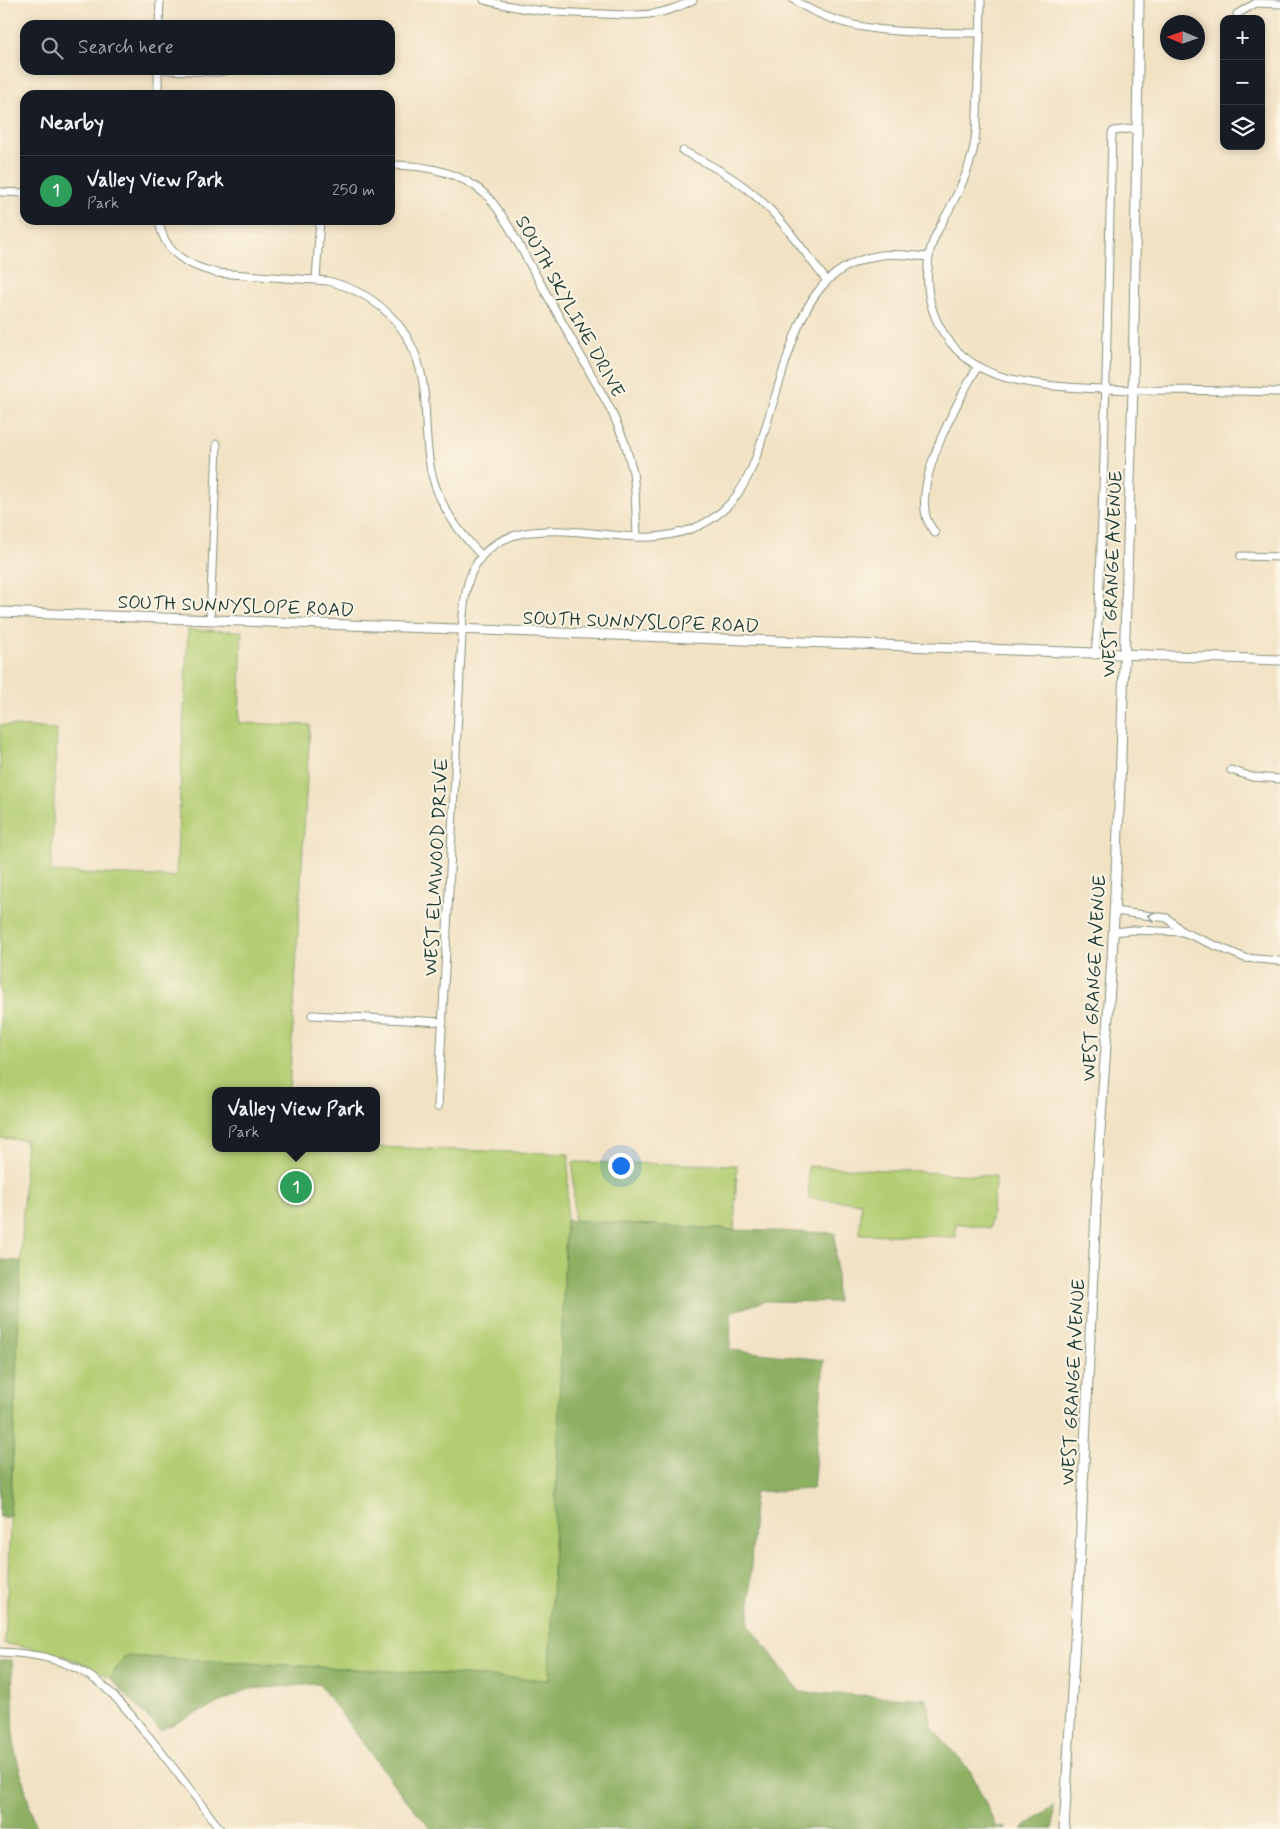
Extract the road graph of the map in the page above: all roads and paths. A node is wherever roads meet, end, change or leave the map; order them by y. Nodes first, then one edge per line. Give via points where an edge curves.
1 (160, 0) edge
2 (484, 0) edge
3 (693, 0) edge
4 (794, 0) edge
5 (981, 0) edge
6 (1139, 0) edge
7 (1280, 4) edge
8 (1238, 14) dead end
9 (159, 20) edge
10 (980, 33) junction
11 (158, 75) edge
12 (158, 90) edge
13 (1136, 128) junction
14 (684, 151) dead end
15 (395, 165) edge
16 (0, 192) edge
17 (20, 193) edge
18 (161, 225) edge
19 (320, 225) edge
20 (929, 258) junction
21 (316, 280) junction
22 (826, 281) junction
23 (978, 366) junction
24 (1106, 388) junction
25 (1133, 389) junction
26 (1280, 392) edge
27 (217, 444) dead end
28 (935, 533) dead end
29 (638, 537) junction
30 (481, 556) junction
31 (1241, 556) dead end
32 (1280, 557) edge
33 (0, 612) edge
34 (210, 620) junction
35 (463, 630) junction
36 (1095, 654) junction
37 (1124, 656) junction
38 (1280, 660) edge
39 (1231, 770) dead end
40 (1280, 779) edge
41 (1114, 911) junction
42 (1113, 932) junction
43 (1184, 932) junction
44 (1280, 961) edge
45 (312, 1015) dead end
46 (443, 1022) junction
47 (438, 1106) dead end
48 (0, 1652) edge
49 (220, 1829) edge
50 (1064, 1829) edge

1 - 9 street
2 - 3 street via 543,12 625,15 664,11
4 - 10 street via 830,18 863,28
5 - 10 street
6 - 13 street, WEST GRANGE AVENUE
7 - 8 street via 1256,3
10 - 20 street via 977,111 971,159 935,236
11 - 12 street
13 - 24 street, WEST GRANGE AVENUE via 1112,133
13 - 25 street, WEST GRANGE AVENUE
14 - 22 street via 752,192 783,224
15 - 29 street, SOUTH SKYLINE DRIVE via 425,167 452,174 485,194 504,219 606,402 625,443 636,491
16 - 17 street
18 - 21 street via 173,252 199,269 225,274
19 - 21 street
20 - 22 street via 896,254 866,258
20 - 23 street via 930,306 939,328 956,349
21 - 30 street via 345,285 374,300 403,331 422,372 428,454 436,489 455,524
22 - 29 street via 812,298 798,326 758,453 736,496 722,511 696,528 669,535
23 - 24 street via 1015,380
23 - 28 street via 941,436 931,468 925,506
24 - 25 street
24 - 36 street, WEST GRANGE AVENUE
25 - 26 street
25 - 37 street, WEST GRANGE AVENUE
27 - 34 street
29 - 30 street via 524,532 500,541
30 - 35 street, WEST ELMWOOD DRIVE via 468,580
31 - 32 street
33 - 34 street, SOUTH SUNNYSLOPE ROAD
34 - 35 street, SOUTH SUNNYSLOPE ROAD
35 - 36 street, SOUTH SUNNYSLOPE ROAD
35 - 46 street, WEST ELMWOOD DRIVE
36 - 37 street, SOUTH SUNNYSLOPE ROAD
37 - 38 street, SOUTH SUNNYSLOPE ROAD
37 - 41 street, WEST GRANGE AVENUE
39 - 40 street via 1252,777
41 - 42 street, WEST GRANGE AVENUE
43 -> 41 street via 1166,918
42 - 43 street
42 - 50 street, WEST GRANGE AVENUE
43 - 44 street via 1245,958
45 - 46 street
46 - 47 street, WEST ELMWOOD DRIVE
48 - 49 street via 37,1655 65,1663 105,1687 120,1701

